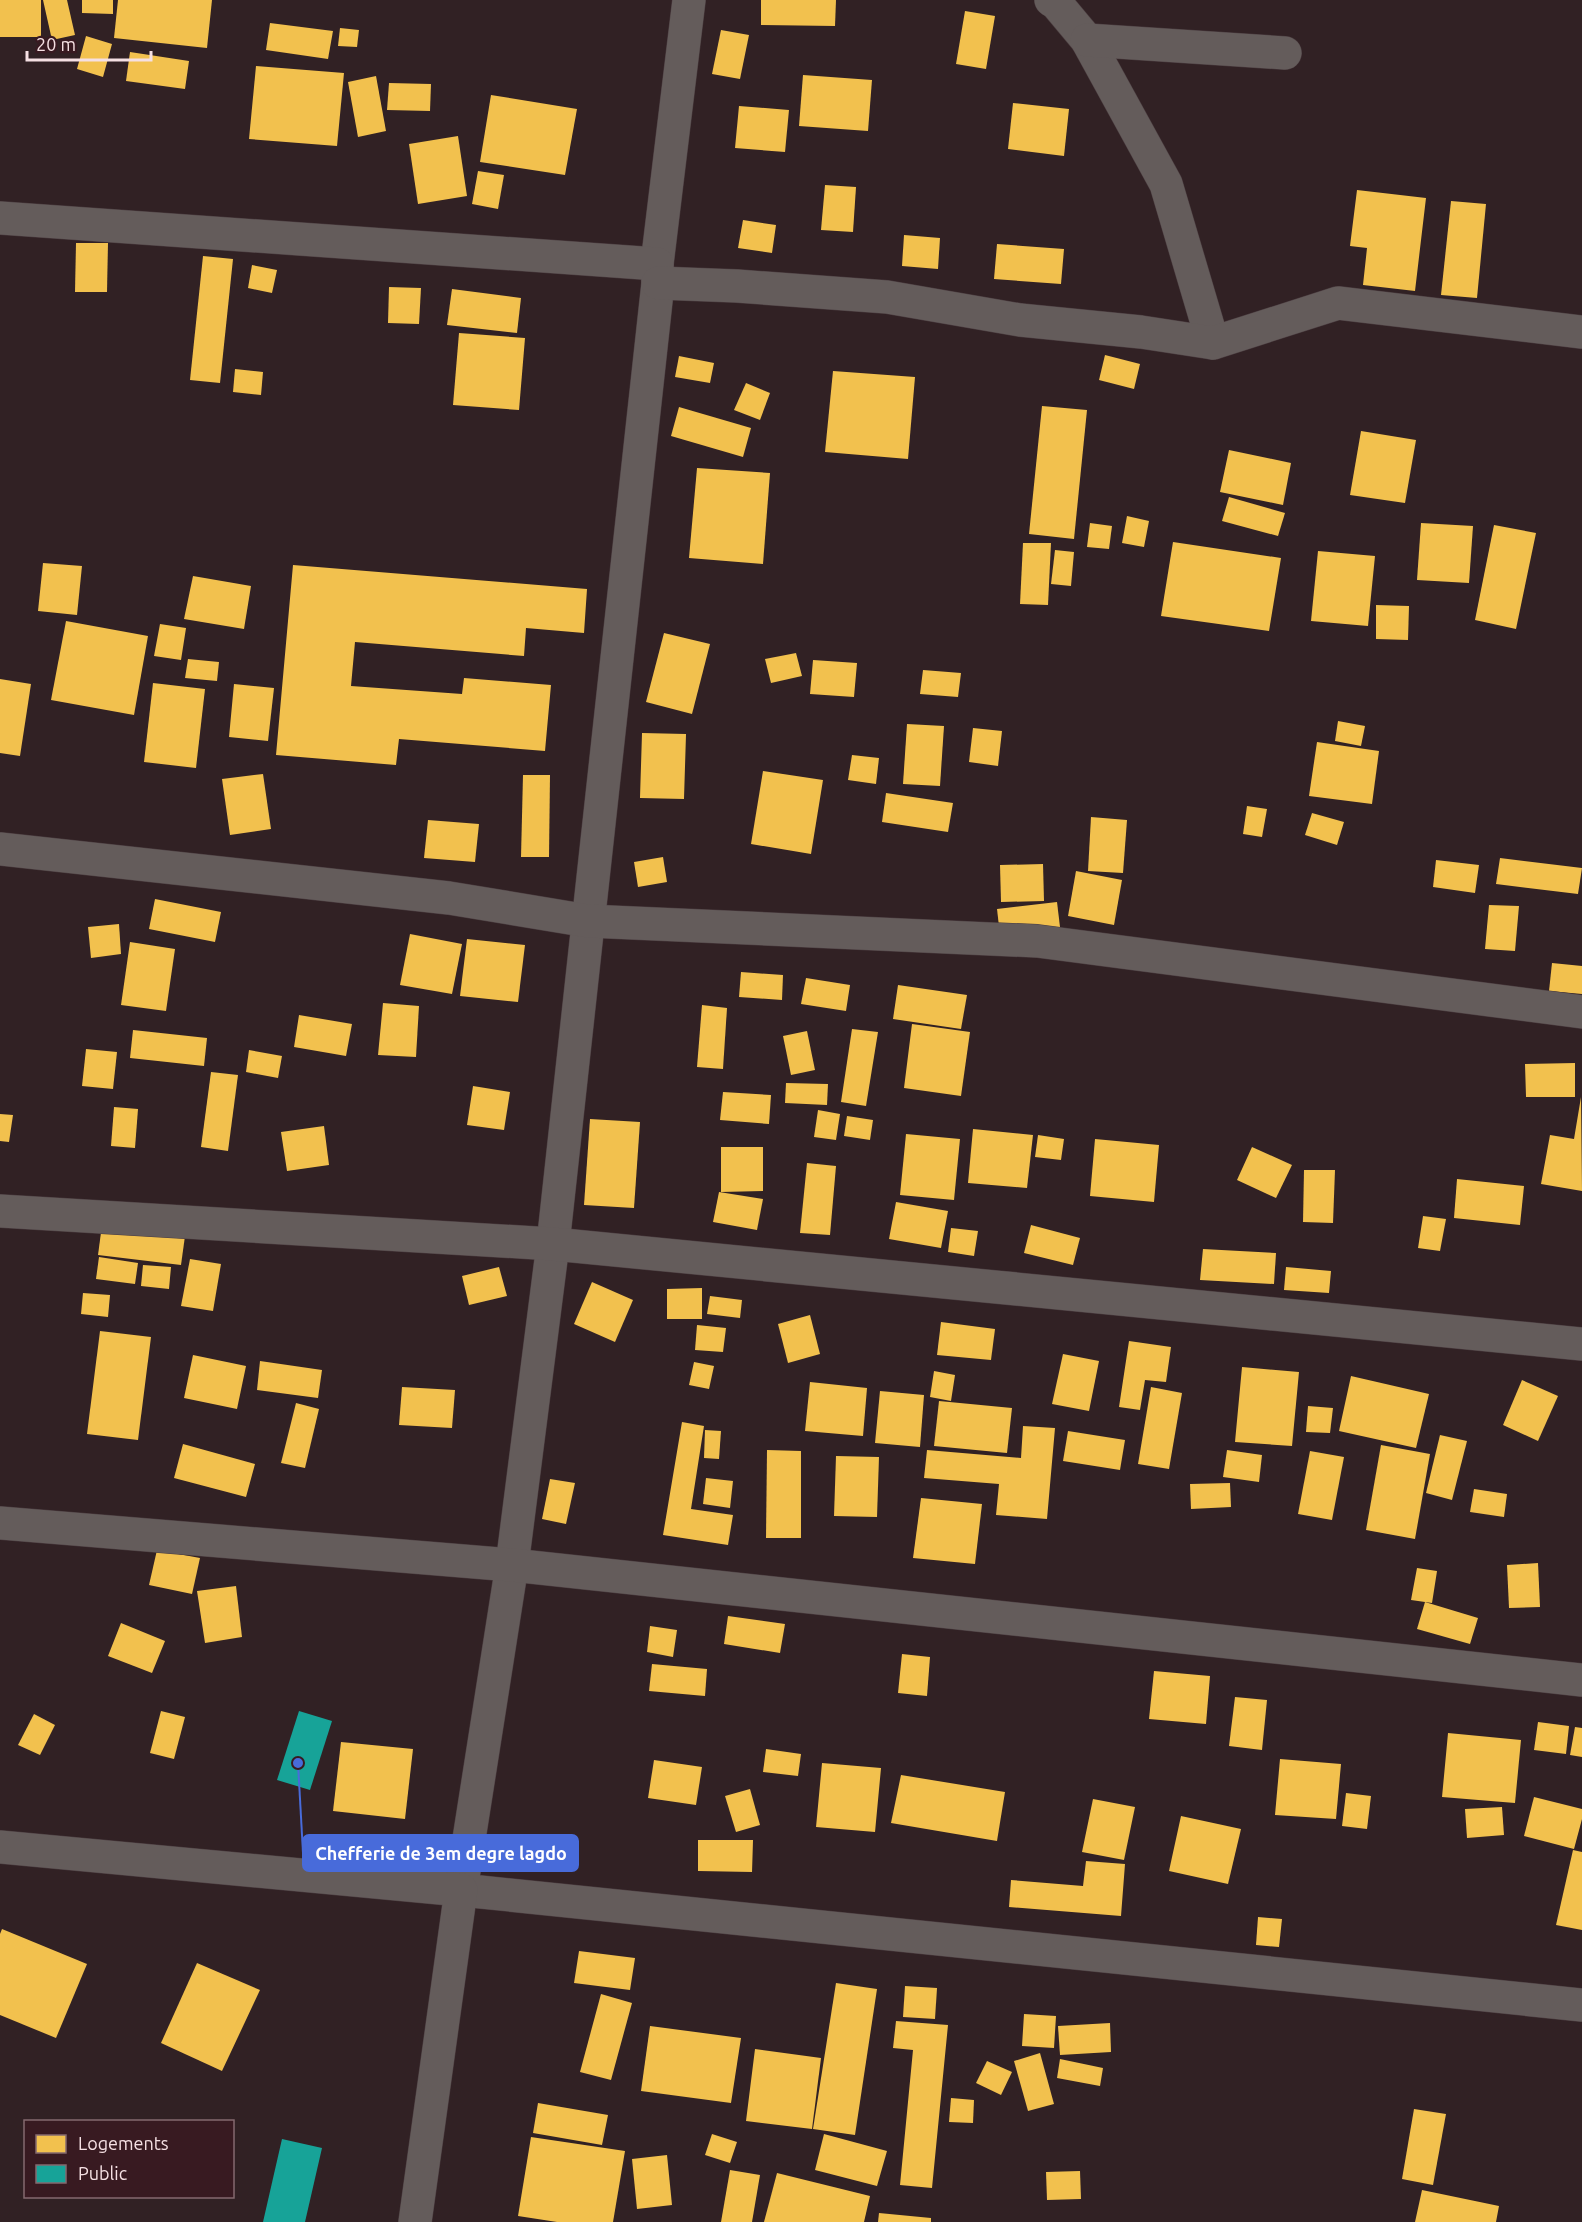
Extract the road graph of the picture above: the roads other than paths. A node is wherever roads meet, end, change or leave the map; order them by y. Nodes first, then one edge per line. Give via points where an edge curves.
1 (689, 0) edge
2 (1051, 0) edge
3 (1087, 40) junction
4 (1286, 53) dead end
5 (0, 218) edge
6 (658, 274) junction
7 (1582, 332) edge
8 (1213, 343) junction
9 (0, 849) edge
10 (588, 921) junction
11 (1582, 1012) edge
12 (0, 1211) edge
13 (553, 1244) junction
14 (1582, 1344) edge
15 (0, 1523) edge
16 (512, 1565) junction
17 (1582, 1680) edge
18 (0, 1846) edge
19 (461, 1890) junction
20 (1582, 2005) edge
21 (415, 2222) edge

1 - 6 street
2 - 3 street
3 - 4 street
3 - 8 street via 1166,184
5 - 6 street
6 - 8 street via 887,297 1020,320
6 - 10 street
7 - 8 street via 1338,303
9 - 10 street via 449,898
10 - 11 street via 1037,941
10 - 13 street
12 - 13 street
13 - 14 street
13 - 16 street
15 - 16 street
16 - 17 street
16 - 19 street
18 - 19 street
19 - 20 street
19 - 21 street

